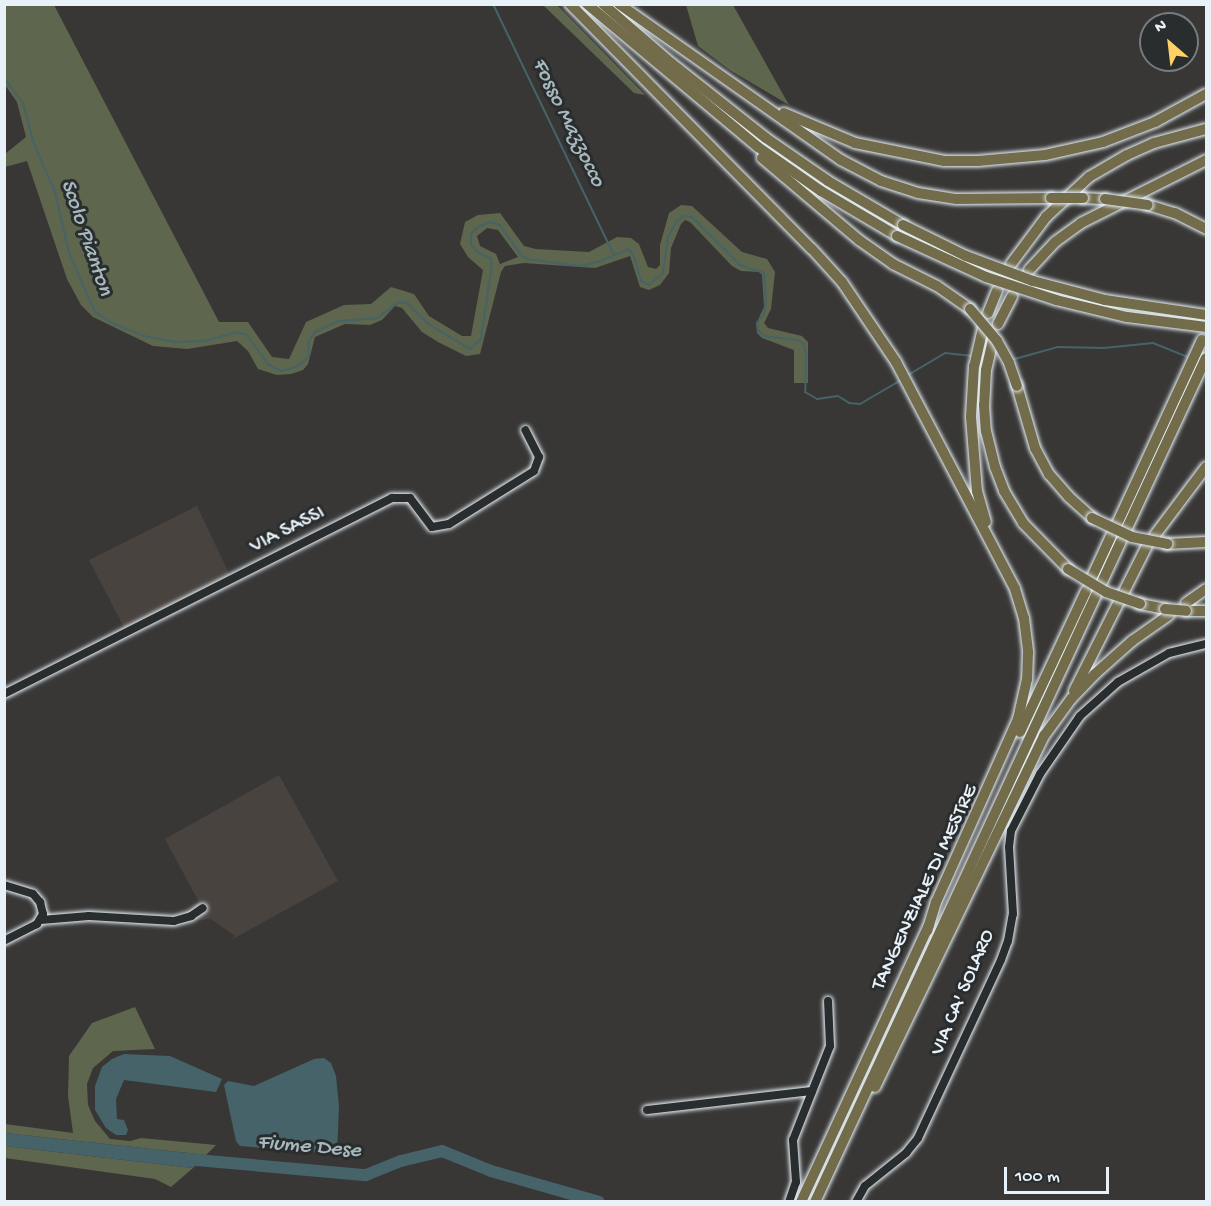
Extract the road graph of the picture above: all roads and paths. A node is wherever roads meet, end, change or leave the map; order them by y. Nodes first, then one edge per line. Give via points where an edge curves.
1 (570, 4) edge
2 (587, 4) edge
3 (603, 4) edge
4 (619, 4) edge
5 (635, 39) junction
6 (1206, 94) edge
7 (754, 99) junction
8 (728, 124) junction
9 (1206, 129) edge
10 (1206, 160) edge
11 (1206, 229) edge
12 (1011, 264) dead end
13 (1029, 270) dead end
14 (997, 291) dead end
15 (1012, 296) dead end
16 (988, 313) dead end
17 (1206, 315) edge
18 (998, 324) dead end
19 (1206, 327) edge
20 (983, 328) dead end
21 (993, 340) dead end
22 (1202, 340) dead end
23 (1206, 358) edge
24 (525, 430) dead end
25 (1206, 467) edge
26 (1155, 535) dead end
27 (1116, 539) dead end
28 (1206, 542) edge
29 (1147, 546) dead end
30 (999, 556) junction
31 (1097, 579) dead end
32 (1206, 589) edge
33 (1186, 607) junction
34 (1206, 611) edge
35 (1167, 612) junction
36 (1206, 644) edge
37 (4, 694) edge
38 (1065, 707) junction
39 (4, 885) edge
40 (203, 909) dead end
41 (39, 922) junction
42 (927, 931) junction
43 (4, 941) edge
44 (828, 1001) dead end
45 (812, 1091) junction
46 (647, 1110) dead end
47 (831, 1164) junction
48 (789, 1202) edge
49 (801, 1202) edge
50 (815, 1202) edge
51 (856, 1202) edge

1 - 30 highway via 813,249 861,308 896,362
2 - 5 highway
3 - 5 highway
4 - 7 highway
5 - 8 highway
5 - 17 highway, bridge via 789,155 853,197 966,256 1033,281 1105,300
6 - 7 highway via 1155,122 1103,142 1045,155 978,161 944,161 855,143
7 - 11 highway, bridge via 841,160 900,188 957,199 1083,198 1148,204
8 - 19 highway, bridge via 805,181 897,236 986,277 1056,300 1127,317
8 - 28 highway, bridge via 858,240 970,309 997,341 1009,363 1035,448 1049,474 1092,518 1132,537 1167,544
9 - 12 highway via 1147,146 1089,177 1046,217
10 - 13 highway via 1081,223 1055,242
14 - 16 highway
15 - 18 highway
20 - 30 highway via 974,366 971,417 976,490
21 - 35 highway, bridge via 986,370 986,425 999,479 1023,523 1068,569 1107,592
22 - 23 highway via 1122,526
24 - 37 street, VIA SASSI via 539,457 534,471 449,524 432,527 410,498 392,498
25 - 26 highway
27 - 31 highway
29 - 38 highway
30 - 42 highway via 1015,589 1026,628 1028,667 1023,702
32 - 33 highway
33 - 34 highway
33 - 35 highway, bridge
35 - 38 highway
36 - 51 street, VIA CA' SOLARO via 1169,653 1118,682 1080,716 1040,774 1011,831 1013,914 1001,960 918,1138 901,1158 865,1186
38 - 47 highway via 1026,771 842,1156
39 - 41 street via 37,897 42,907
40 - 41 street via 174,921 89,916
41 - 43 street
42 - 47 highway, TANGENZIALE DI MESTRE via 1091,593
42 - 49 highway, TANGENZIALE DI MESTRE
44 - 45 street via 830,1046
45 - 46 street
45 - 48 street via 793,1140 796,1182
47 - 50 highway, TANGENZIALE DI MESTRE

